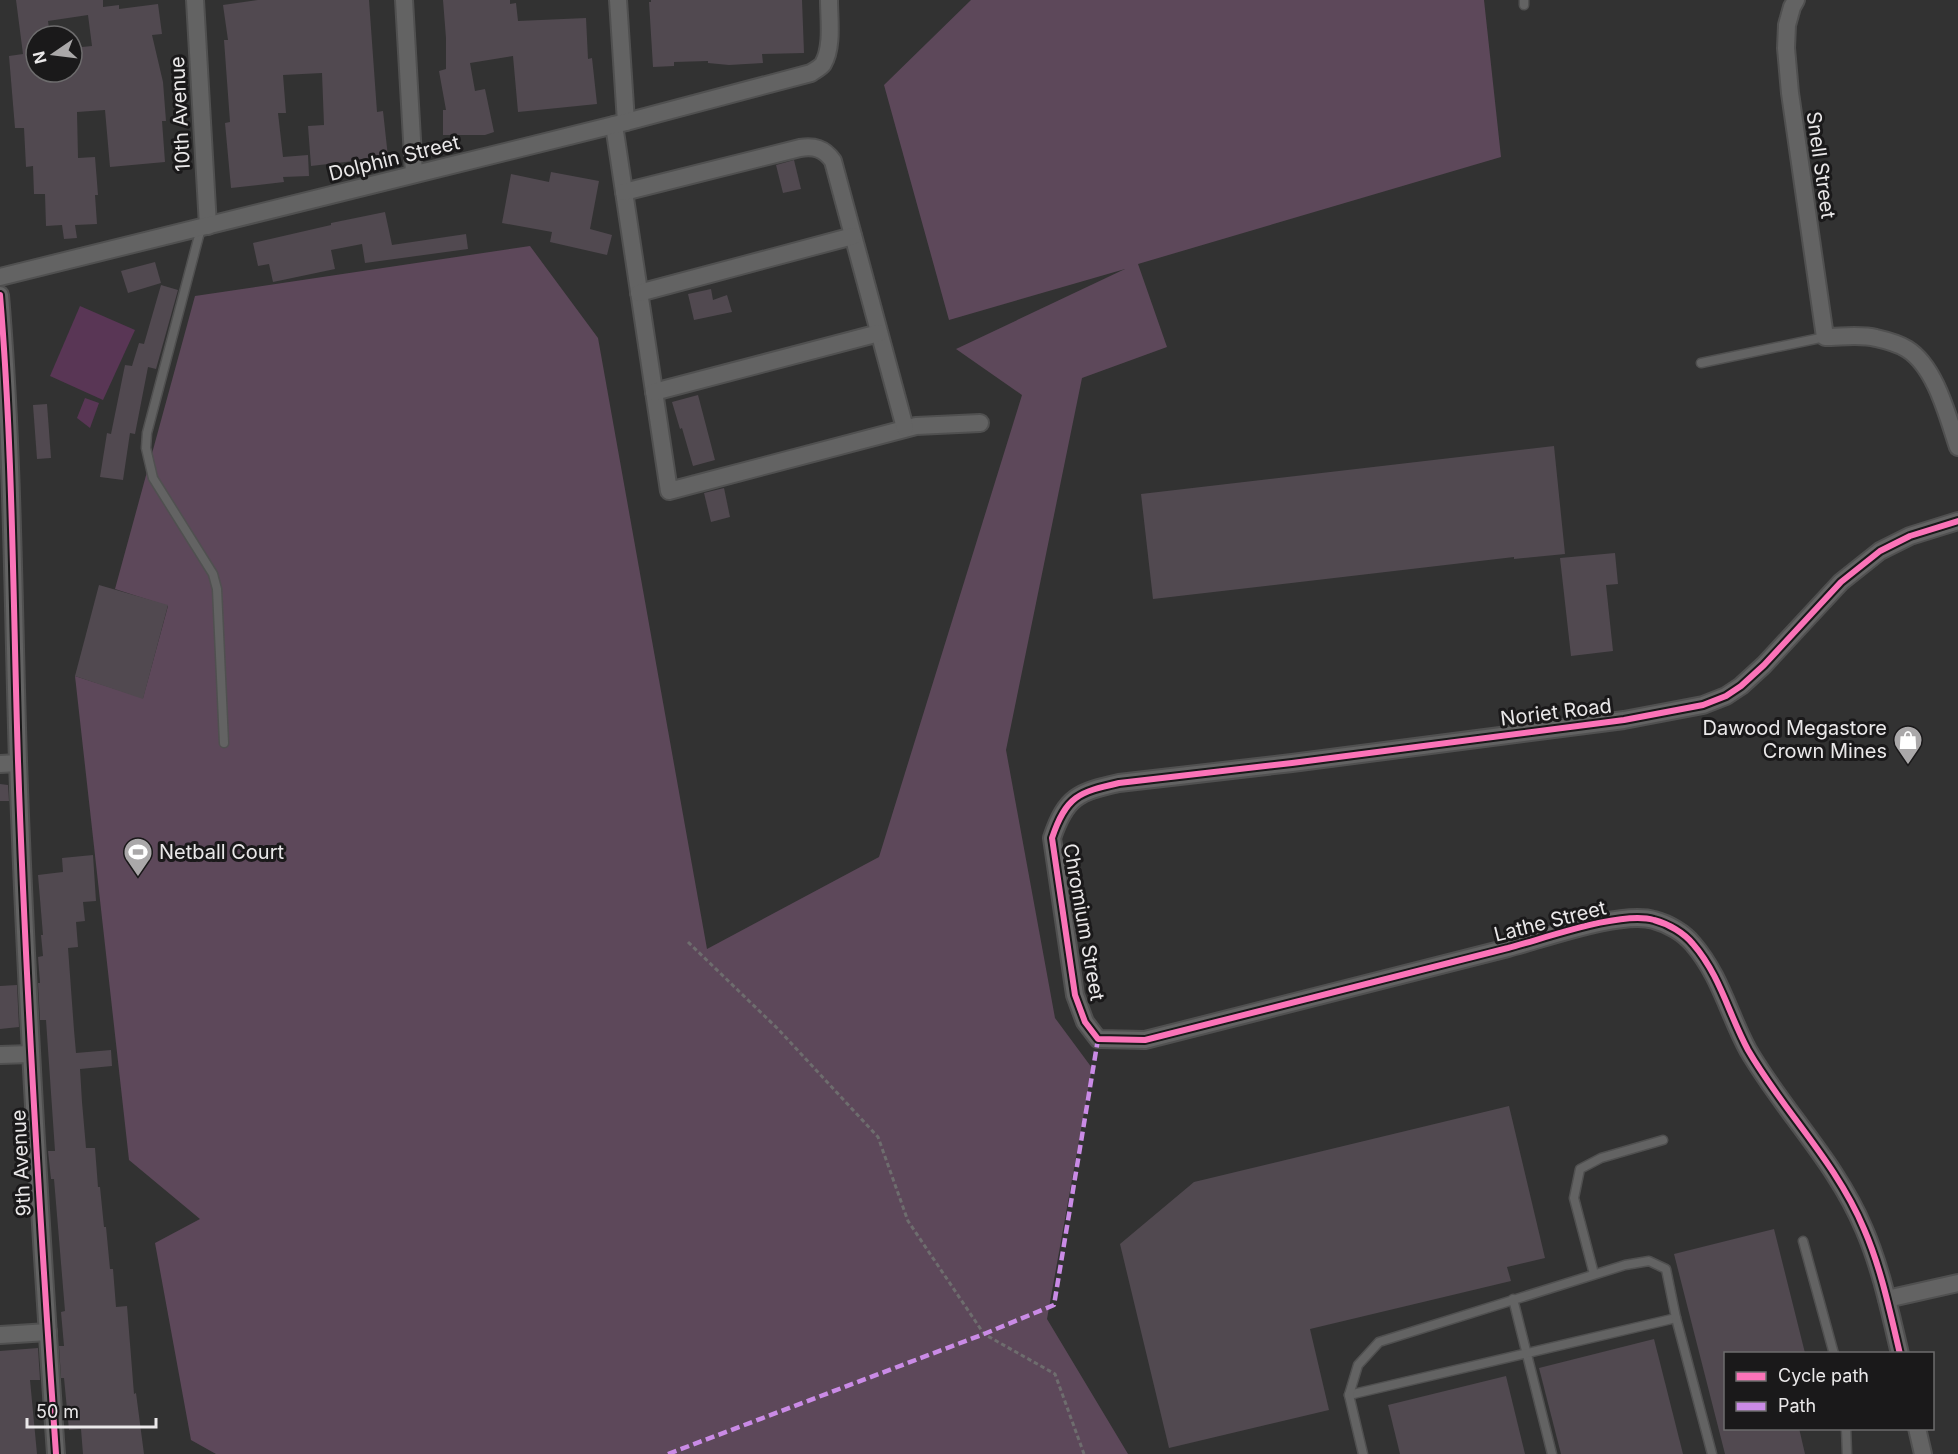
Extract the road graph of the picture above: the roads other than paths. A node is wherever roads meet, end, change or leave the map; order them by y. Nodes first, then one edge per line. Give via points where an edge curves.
1 (195, 0) edge
2 (404, 0) edge
3 (618, 0) edge
4 (829, 0) edge
5 (1797, 0) edge
6 (620, 124) junction
7 (414, 174) junction
8 (624, 192) junction
9 (205, 227) junction
10 (853, 236) junction
11 (0, 278) edge
12 (639, 293) junction
13 (0, 295) edge
14 (879, 333) junction
15 (1825, 338) junction
16 (1701, 363) dead end
17 (654, 392) junction
18 (980, 423) dead end
19 (905, 428) junction
20 (1958, 447) edge
21 (5, 480) edge
22 (1958, 521) edge
23 (224, 744) dead end
24 (18, 763) junction
25 (0, 764) edge
26 (1093, 789) joint
27 (1098, 1039) joint
28 (31, 1054) junction
29 (0, 1055) edge
30 (1663, 1140) dead end
31 (1803, 1241) dead end
32 (1594, 1274) junction
33 (1958, 1283) edge
34 (1513, 1299) junction
35 (1887, 1299) junction
36 (1676, 1318) junction
37 (48, 1332) junction
38 (0, 1335) edge
39 (1834, 1352) edge
40 (1900, 1352) edge
41 (1527, 1354) junction
42 (1349, 1395) junction
43 (1846, 1430) edge
44 (1917, 1430) edge
45 (56, 1454) edge
46 (1363, 1454) edge
47 (1552, 1454) edge
48 (1712, 1454) edge
49 (1847, 1454) edge
50 (1923, 1454) edge

1 - 9 street, 10th Avenue
2 - 7 street
3 - 6 street
4 - 6 street, Dolphin Street via 828,45 823,64 811,73
5 - 15 street, Snell Street via 1787,25 1786,48
6 - 7 street, Dolphin Street
6 - 8 street
7 - 9 street, Dolphin Street
8 - 10 street via 810,147 827,153 832,161
8 - 12 street
9 - 11 street, Dolphin Street
9 - 23 lane via 146,448 153,478 213,574 217,589
10 - 12 street
10 - 14 street
12 - 17 street
13 - 21 street, 9th Avenue
14 - 17 street
14 - 19 street
15 - 16 lane
15 - 20 street via 1875,338 1907,348 1941,396
17 - 19 street via 669,491
18 - 19 street
21 - 24 street, 9th Avenue
22 - 26 street, Noriet Road via 1910,536 1880,551 1841,582 1741,686 1703,705 1612,722
24 - 25 street
24 - 28 street, 9th Avenue
26 - 27 street, Chromium Street via 1070,802 1052,838 1075,995 1085,1022
27 - 35 street, Lathe Street via 1145,1040 1605,922 1653,919 1692,942 1706,961 1749,1051 1846,1192 1864,1228
28 - 29 street
28 - 37 street, 9th Avenue
30 - 32 lane via 1601,1158 1580,1169 1574,1198
31 - 39 lane
32 - 34 lane
32 - 36 lane via 1649,1261 1666,1269
33 - 35 street
34 - 41 lane
34 - 42 lane via 1379,1342 1358,1365
35 - 40 street, Lathe Street
36 - 41 lane
36 - 48 lane
37 - 38 street
37 - 45 street, 9th Avenue
41 - 42 lane
41 - 47 lane
42 - 46 lane
43 - 49 lane
44 - 50 street

